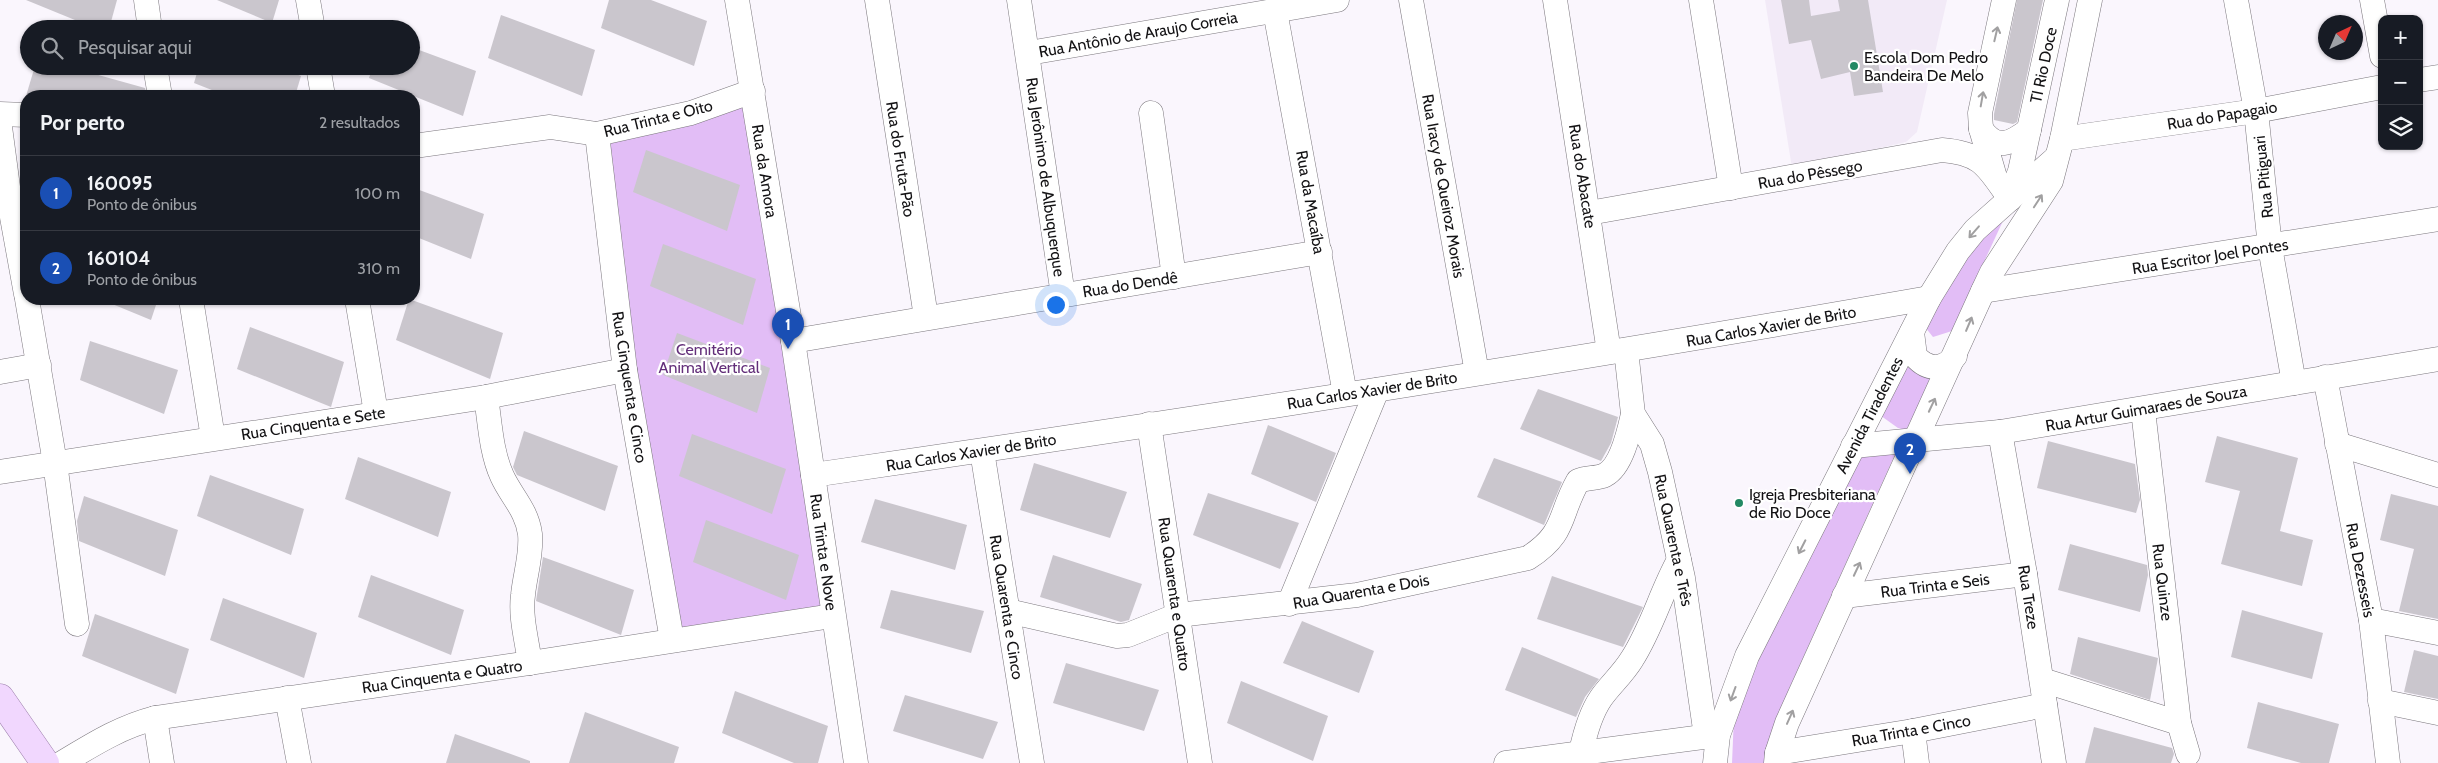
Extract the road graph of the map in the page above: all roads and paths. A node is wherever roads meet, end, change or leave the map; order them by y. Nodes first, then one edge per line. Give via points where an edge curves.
1 (146, 0) edge
2 (308, 0) edge
3 (737, 0) edge
4 (877, 0) edge
5 (1019, 0) edge
6 (1337, 0) edge
7 (1411, 0) edge
8 (1555, 0) edge
9 (1701, 0) edge
10 (2004, 0) edge
11 (2057, 0) edge
12 (2090, 0) edge
13 (2236, 0) edge
14 (2372, 0) edge
15 (1276, 11) junction
16 (149, 20) edge
17 (311, 20) edge
18 (2378, 34) edge
19 (1028, 53) junction
20 (156, 75) edge
21 (320, 75) edge
22 (2438, 77) edge
23 (2423, 79) edge
24 (2378, 88) edge
25 (159, 90) edge
26 (322, 90) edge
27 (752, 91) junction
28 (2256, 110) junction
29 (1151, 113) dead end
30 (0, 114) edge
31 (20, 115) edge
32 (0, 127) edge
33 (1982, 129) junction
34 (2029, 130) junction
35 (597, 134) junction
36 (420, 145) edge
37 (2059, 148) junction
38 (1995, 178) junction
39 (1731, 188) junction
40 (2010, 199) junction
41 (1589, 213) junction
42 (6, 218) edge
43 (2438, 219) edge
44 (2270, 247) junction
45 (1320, 252) junction
46 (20, 271) edge
47 (1174, 277) junction
48 (1987, 281) junction
49 (1063, 295) junction
50 (1929, 298) junction
51 (28, 305) edge
52 (192, 305) edge
53 (358, 305) edge
54 (926, 317) junction
55 (1912, 332) junction
56 (793, 341) junction
57 (1618, 351) junction
58 (1955, 356) junction
59 (2438, 359) edge
60 (39, 365) junction
61 (625, 370) junction
62 (0, 372) edge
63 (1478, 373) junction
64 (2325, 377) junction
65 (2294, 383) junction
66 (1377, 390) junction
67 (1345, 394) junction
68 (486, 397) junction
69 (2142, 410) junction
70 (376, 413) junction
71 (1633, 414) junction
72 (1149, 424) junction
73 (2000, 432) junction
74 (213, 438) junction
75 (1917, 439) junction
76 (2337, 444) junction
77 (1853, 446) junction
78 (982, 451) junction
79 (55, 463) junction
80 (0, 472) edge
81 (2438, 475) edge
82 (814, 476) junction
83 (1680, 560) junction
84 (2025, 574) junction
85 (1844, 596) junction
86 (1289, 604) junction
87 (1008, 611) junction
88 (1178, 614) junction
89 (832, 616) junction
90 (2371, 620) junction
91 (77, 624) dead end
92 (2438, 633) edge
93 (672, 640) junction
94 (530, 663) junction
95 (2042, 680) junction
96 (0, 698) edge
97 (287, 698) junction
98 (2380, 701) junction
99 (2045, 706) junction
100 (2438, 713) edge
101 (155, 718) junction
102 (2179, 723) junction
103 (1913, 731) junction
104 (1712, 736) junction
105 (1581, 752) junction
106 (2188, 754) dead end
107 (1777, 758) edge
108 (1557, 759) edge
109 (45, 763) edge
110 (62, 763) edge
111 (162, 763) edge
112 (299, 763) edge
113 (856, 763) edge
114 (1032, 763) edge
115 (1200, 763) edge
116 (1506, 763) edge
117 (1715, 763) edge
118 (1917, 763) edge
119 (2054, 763) edge
120 (2388, 763) edge

1 - 16 street
2 - 17 street
3 - 27 street, Rua da Amora
4 - 54 street, Rua do Fruta-Pão
5 - 19 street, Rua Jerônimo de Albuquerque
6 - 15 street, Rua Antônio de Araujo Correia
7 - 63 street, Rua Iracy de Queiroz Morais
8 - 41 street, Rua do Abacate
9 - 39 street
33 -> 10 street via 1982,100
11 - 34 street, TI Rio Doce
12 - 37 street
13 - 28 street, Rua Pitiguari
14 - 18 street
15 - 19 street, Rua Antônio de Araujo Correia
15 - 45 street, Rua da Macaíba
19 - 49 street, Rua Jerônimo de Albuquerque
20 - 25 street
21 - 26 street
22 - 23 street
24 - 28 street, Rua do Papagaio
27 - 35 street, Rua Trinta e Oito via 691,113
27 - 56 street, Rua da Amora
28 - 37 street, Rua do Papagaio
28 - 44 street, Rua Pitiguari
29 - 47 street
30 - 31 street
32 - 42 street
33 - 34 street via 1992,141 2003,144
33 - 38 street
34 - 40 street, TI Rio Doce
35 - 36 street, Rua Trinta e Oito via 550,127
35 - 61 street, Rua Cinquenta e Cinco
37 - 40 street, Avenida Tiradentes
48 -> 37 street via 2050,180
38 - 39 street, Rua do Pêssego via 1980,160 1969,153 1942,150
38 - 40 street, Rua do Pêssego
39 - 41 street, Rua do Pêssego
40 - 48 street via 2008,228
40 -> 50 street, Avenida Tiradentes via 1975,230
41 - 57 street, Rua do Abacate
42 - 46 street
43 - 44 street, Rua Escritor Joel Pontes
44 - 48 street, Rua Escritor Joel Pontes
44 - 65 street, Rua Pitiguari
45 - 47 street, Rua do Dendê
45 - 67 street, Rua da Macaíba
47 - 49 street, Rua do Dendê
58 -> 48 street
49 - 54 street, Rua do Dendê
50 - 55 street, Avenida Tiradentes
50 - 57 street, Rua Carlos Xavier de Brito
51 - 60 street
52 - 74 street
53 - 70 street
54 - 56 street, Rua do Dendê
55 - 58 street via 1915,356 1926,366 1939,367
55 - 77 street, Avenida Tiradentes
56 - 82 street, Rua Trinta e Nove
57 - 63 street, Rua Carlos Xavier de Brito
57 - 71 street, Rua Quarenta e Três
75 -> 58 street
59 - 64 street, Rua Artur Guimaraes de Souza
60 - 62 street
60 - 79 street
61 - 68 street, Rua Cinquenta e Sete
61 - 93 street, Rua Cinquenta e Cinco
63 - 66 street, Rua Carlos Xavier de Brito
64 - 65 street, Rua Artur Guimaraes de Souza
64 - 76 street, Rua Dezesseis
65 - 69 street, Rua Artur Guimaraes de Souza
66 - 67 street, Rua Carlos Xavier de Brito
66 - 86 street
67 - 72 street, Rua Carlos Xavier de Brito
68 - 70 street, Rua Cinquenta e Sete
68 - 94 street via 496,462 524,513 530,532 531,557 523,595
69 - 73 street, Rua Artur Guimaraes de Souza
69 - 102 street, Rua Quinze
70 - 74 street, Rua Cinquenta e Sete
71 - 83 street, Rua Quarenta e Três via 1652,444
71 - 86 street, Rua Quarenta e Dois via 1626,444 1612,470 1599,477 1578,481 1554,538 1528,558 1357,595
72 - 78 street, Rua Carlos Xavier de Brito
72 - 88 street, Rua Quarenta e Quatro
73 - 75 street, Rua Artur Guimaraes de Souza
73 - 84 street, Rua Treze
74 - 79 street, Rua Cinquenta e Sete
75 - 77 street, Rua Artur Guimaraes de Souza
85 -> 75 street
76 - 81 street
76 - 90 street, Rua Dezesseis
77 -> 104 street, Avenida Tiradentes via 1747,656
78 - 82 street, Rua Carlos Xavier de Brito
78 - 87 street, Rua Quarenta e Cinco
79 - 80 street, Rua Cinquenta e Sete
79 - 91 street
82 - 89 street, Rua Trinta e Nove
83 - 104 street, Rua Quarenta e Três
83 - 105 street via 1666,583 1654,619 1631,661 1600,699 1588,724
84 - 85 street, Rua Trinta e Seis
84 - 95 street, Rua Treze
107 -> 85 street via 1787,723
86 - 88 street, Rua Quarenta e Dois
87 - 88 street, Rua Quarenta e Dois via 1117,636 1128,635
87 - 114 street, Rua Quarenta e Cinco
88 - 115 street, Rua Quarenta e Quatro
89 - 93 street, Rua Cinquenta e Quatro
89 - 113 street, Rua Trinta e Nove
90 - 92 street
90 - 98 street, Rua Dezesseis
93 - 94 street, Rua Cinquenta e Quatro
94 - 97 street, Rua Cinquenta e Quatro
95 - 99 street, Rua Treze
95 - 102 street
96 - 109 main road
97 - 101 street, Rua Cinquenta e Quatro
97 - 112 street
98 - 100 street
98 - 120 street, Rua Dezesseis
99 - 103 street, Rua Trinta e Cinco
99 - 119 street, Rua Treze
101 - 110 street, Rua Cinquenta e Quatro via 130,724
101 - 111 street
102 - 106 street, Rua Quinze
103 - 107 street, Rua Trinta e Cinco
103 - 118 street
104 - 105 street
104 - 117 street, Avenida Tiradentes
105 - 108 street
108 - 116 street

